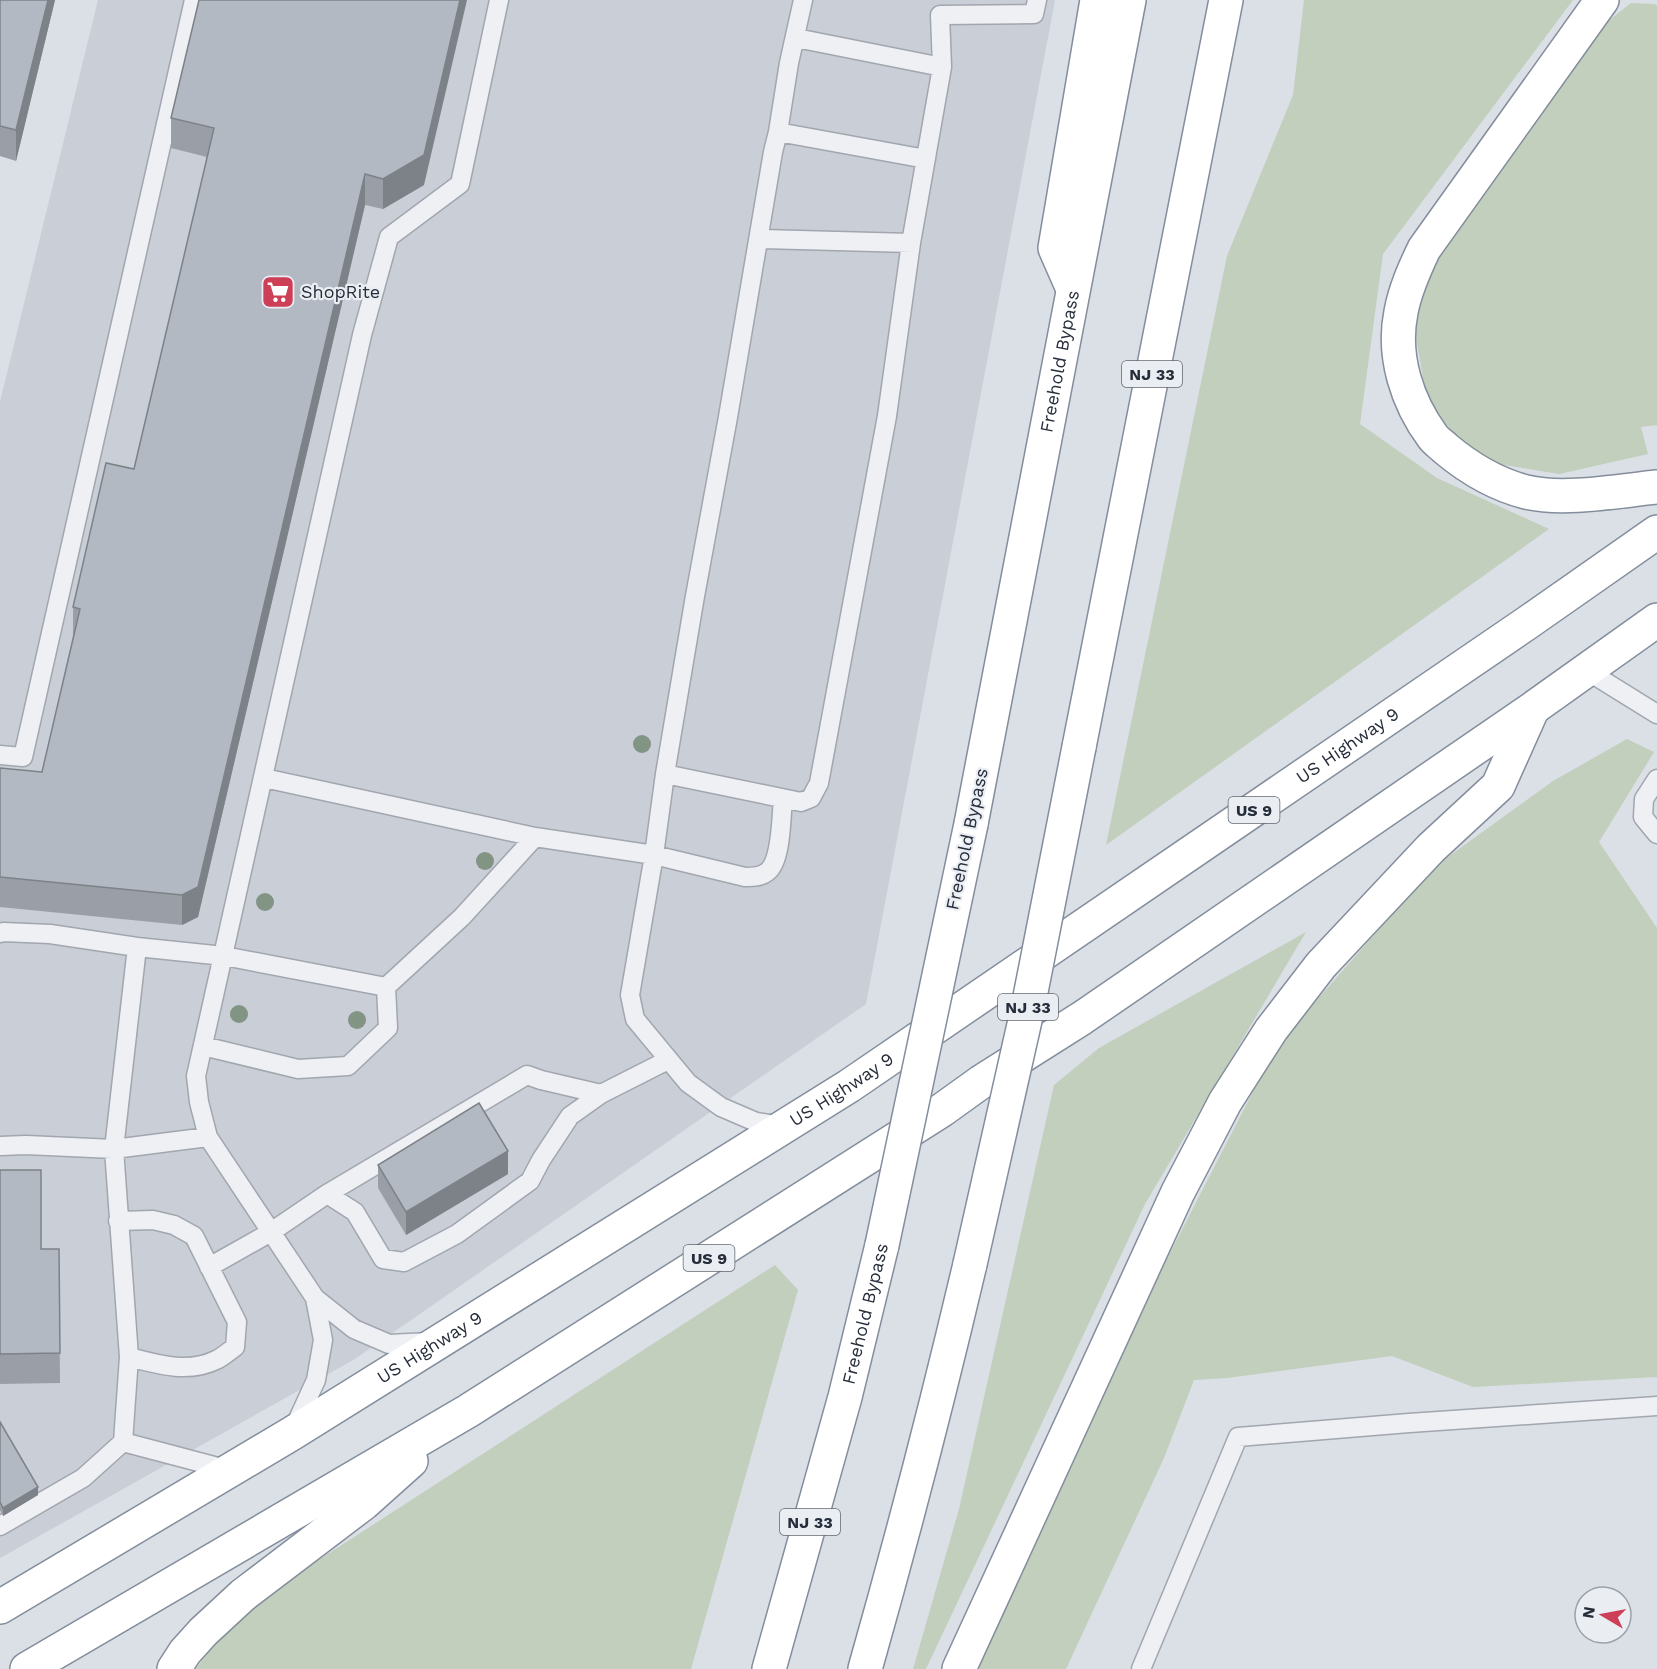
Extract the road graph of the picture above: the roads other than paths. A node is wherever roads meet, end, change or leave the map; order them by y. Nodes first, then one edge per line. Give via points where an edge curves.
1 (194, 0) edge
2 (499, 0) edge
3 (803, 0) edge
4 (1037, 0) edge
5 (1097, 0) edge
6 (1129, 0) edge
7 (1226, 0) edge
8 (1602, 0) edge
9 (936, 8) edge
10 (796, 38) junction
11 (942, 67) junction
12 (778, 132) junction
13 (926, 159) junction
14 (758, 238) junction
15 (911, 243) junction
16 (1073, 289) junction
17 (1657, 487) edge
18 (1657, 532) edge
19 (1657, 620) edge
20 (1586, 670) junction
21 (1532, 709) junction
22 (1657, 714) edge
23 (0, 755) edge
24 (665, 774) junction
25 (264, 778) junction
26 (1657, 779) edge
27 (783, 799) junction
28 (1657, 834) edge
29 (535, 837) junction
30 (654, 855) junction
31 (0, 933) edge
32 (137, 946) junction
33 (224, 956) junction
34 (387, 987) junction
35 (203, 1046) junction
36 (668, 1060) junction
37 (602, 1094) junction
38 (784, 1126) junction
39 (208, 1137) junction
40 (0, 1146) edge
41 (114, 1149) junction
42 (327, 1194) junction
43 (118, 1221) junction
44 (271, 1232) junction
45 (209, 1267) junction
46 (315, 1298) junction
47 (437, 1342) junction
48 (129, 1357) junction
49 (1657, 1406) edge
50 (468, 1410) junction
51 (291, 1434) junction
52 (123, 1442) junction
53 (229, 1470) junction
54 (0, 1526) edge
55 (0, 1607) edge
56 (769, 1662) edge
57 (27, 1669) edge
58 (174, 1669) edge
59 (865, 1669) edge
60 (959, 1669) edge
61 (1141, 1669) edge

1 - 23 lane via 23,757
2 - 25 lane via 460,184 389,237 362,335
3 - 10 lane
4 - 9 lane via 1034,14
5 - 16 highway via 1055,248
6 - 16 highway, Freehold Bypass / NJ 33
7 - 59 highway, NJ 33, bridge via 1028,1007 942,1384
8 - 17 highway via 1424,249 1408,282 1400,315 1401,372 1412,402 1434,438 1491,480 1549,495
9 - 11 lane
10 - 11 lane
10 - 12 lane
11 - 13 lane
12 - 13 lane
12 - 14 lane
13 - 15 lane
14 - 15 lane
14 - 24 lane
15 - 27 lane via 887,417 819,783 811,798 801,802
16 - 56 highway, Freehold Bypass / NJ 33, bridge via 971,824 882,1245 853,1364
18 - 38 highway, US Highway 9 / US 9 via 1006,980
19 - 20 highway, US 9
20 - 21 highway, US 9
20 - 22 lane
21 - 50 highway, US 9 via 942,1110
21 - 60 highway via 1498,786 1431,848 1321,965 1271,1030 1225,1102 1178,1192
24 - 27 lane
24 - 30 lane
25 - 29 lane
25 - 33 lane
26 - 28 lane via 1644,799 1643,817
27 - 30 lane via 777,858 769,871 758,877
29 - 30 lane
29 - 34 lane via 462,917
30 - 36 lane via 630,995 635,1018
31 - 32 lane via 50,934
32 - 33 lane
32 - 41 lane
33 - 34 lane
33 - 35 lane
34 - 35 lane via 388,1028 348,1066 298,1070
35 - 39 lane via 196,1076
36 - 37 lane
36 - 38 lane via 688,1083 721,1107 756,1122
37 - 42 lane via 527,1075
37 - 42 lane via 570,1116 530,1181 457,1234 404,1262 383,1259 356,1212
38 - 47 highway, US Highway 9 / US 9
39 - 41 lane
39 - 44 lane
40 - 41 lane
41 - 43 lane
42 - 44 lane
43 - 45 lane via 153,1220 174,1225 194,1236
43 - 48 lane
44 - 45 lane
44 - 46 lane
45 - 48 lane via 237,1322 235,1347 215,1361 193,1367 170,1367
46 - 47 lane via 354,1329 389,1344
46 - 51 lane via 323,1340 316,1380
47 - 51 highway, US Highway 9 / US 9
48 - 52 lane
49 - 61 lane via 1238,1437
50 - 57 highway, US 9
50 - 58 highway via 364,1503 243,1595 203,1632
51 - 53 highway, US Highway 9 / US 9
52 - 53 lane
52 - 54 lane via 83,1478
53 - 55 highway, US Highway 9 / US 9

